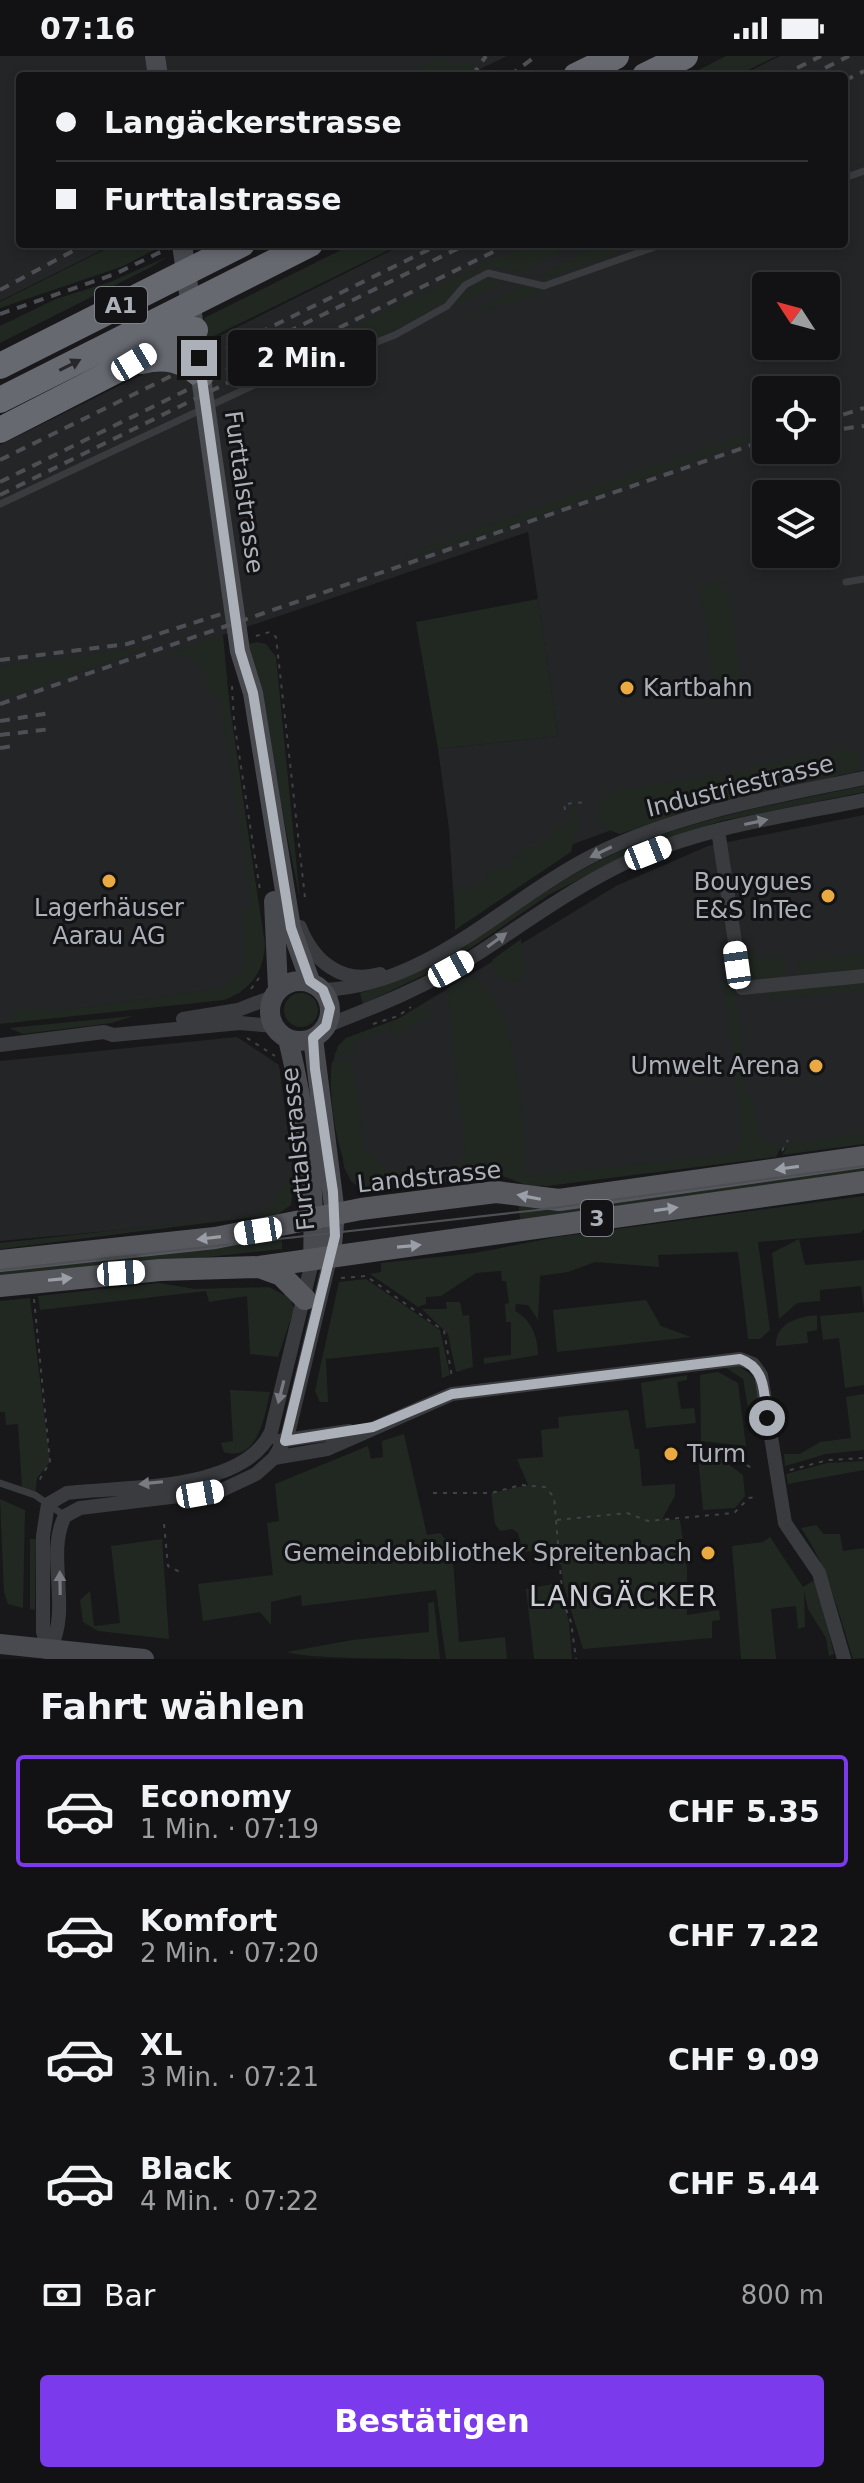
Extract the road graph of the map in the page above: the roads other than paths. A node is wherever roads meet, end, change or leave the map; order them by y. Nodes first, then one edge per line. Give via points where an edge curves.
1 (616, 56) edge
2 (685, 56) edge
3 (584, 72) edge
4 (653, 72) edge
5 (183, 248) edge
6 (234, 248) edge
7 (302, 248) edge
8 (652, 248) edge
9 (195, 330) junction
10 (134, 362) junction
11 (0, 366) edge
12 (201, 375) junction
13 (0, 400) edge
14 (0, 430) edge
15 (0, 504) edge
16 (864, 579) edge
17 (846, 582) dead end
18 (245, 644) junction
19 (864, 778) edge
20 (864, 800) edge
21 (718, 830) junction
22 (276, 831) junction
23 (423, 962) junction
24 (864, 976) edge
25 (316, 986) junction
26 (275, 993) junction
27 (104, 1032) junction
28 (281, 1032) junction
29 (320, 1032) junction
30 (0, 1045) edge
31 (864, 1157) edge
32 (864, 1182) edge
33 (324, 1216) junction
34 (322, 1256) junction
35 (0, 1261) edge
36 (259, 1267) junction
37 (0, 1286) edge
38 (305, 1299) junction
39 (373, 1427) junction
40 (285, 1441) junction
41 (266, 1442) junction
42 (274, 1458) junction
43 (0, 1483) edge
44 (48, 1504) junction
45 (65, 1516) junction
46 (0, 1644) edge
47 (50, 1654) edge
48 (144, 1659) edge
49 (844, 1659) edge

1 - 3 highway
2 - 4 highway
5 - 9 main road, Furttalstrasse
6 - 11 highway, A1
13 -> 7 highway, A1
8 - 15 lane via 544,286 499,274 476,277 447,306 395,335 330,360 297,365
9 - 10 highway
9 - 12 main road, Furttalstrasse
10 - 12 highway via 172,358
10 - 14 highway
12 - 18 main road, Furttalstrasse
16 - 17 lane
18 - 22 main road, Furttalstrasse
18 - 26 main road, Furttalstrasse via 241,698 278,932
19 -> 23 street, Industriestrasse via 721,808 642,833 555,876
21 -> 20 street, Industriestrasse
21 - 24 street via 742,988
29 -> 21 street, Industriestrasse via 430,981 554,900 620,866
22 - 23 street, Industriestrasse via 310,949 324,963 341,973 371,976
22 - 25 main road, Furttalstrasse via 291,928
23 - 25 street, Industriestrasse via 368,985
25 - 26 main road via 293,980
25 - 29 main road via 330,1008
26 - 27 street via 229,1013
26 - 28 main road via 269,1014
27 - 28 street via 240,1023
27 - 30 street
28 - 29 main road
28 - 33 main road, Furttalstrasse via 298,1086
29 - 33 main road, Furttalstrasse
31 -> 33 main road, Landstrasse / 3 via 559,1200 496,1192
34 -> 32 main road, 3
33 - 34 main road, Furttalstrasse
33 -> 35 main road, Landstrasse / 3 via 215,1238
34 - 36 main road, 3
34 - 38 street
34 - 40 street
37 -> 36 main road, 3 via 156,1270
36 - 38 main road via 281,1275
38 -> 41 street
39 - 40 street
39 - 42 street via 327,1449
39 - 49 street via 452,1394 740,1359 753,1364 761,1375 785,1523 819,1573
40 - 41 street
40 - 42 street
41 - 42 street
41 -> 44 street via 243,1463 216,1474 67,1493
42 - 45 street via 256,1474 220,1491 80,1508
43 - 44 lane
44 - 45 lane
44 - 47 street via 43,1527 43,1632
47 -> 45 street via 60,1630 59,1537
46 - 47 main road
47 - 48 main road

